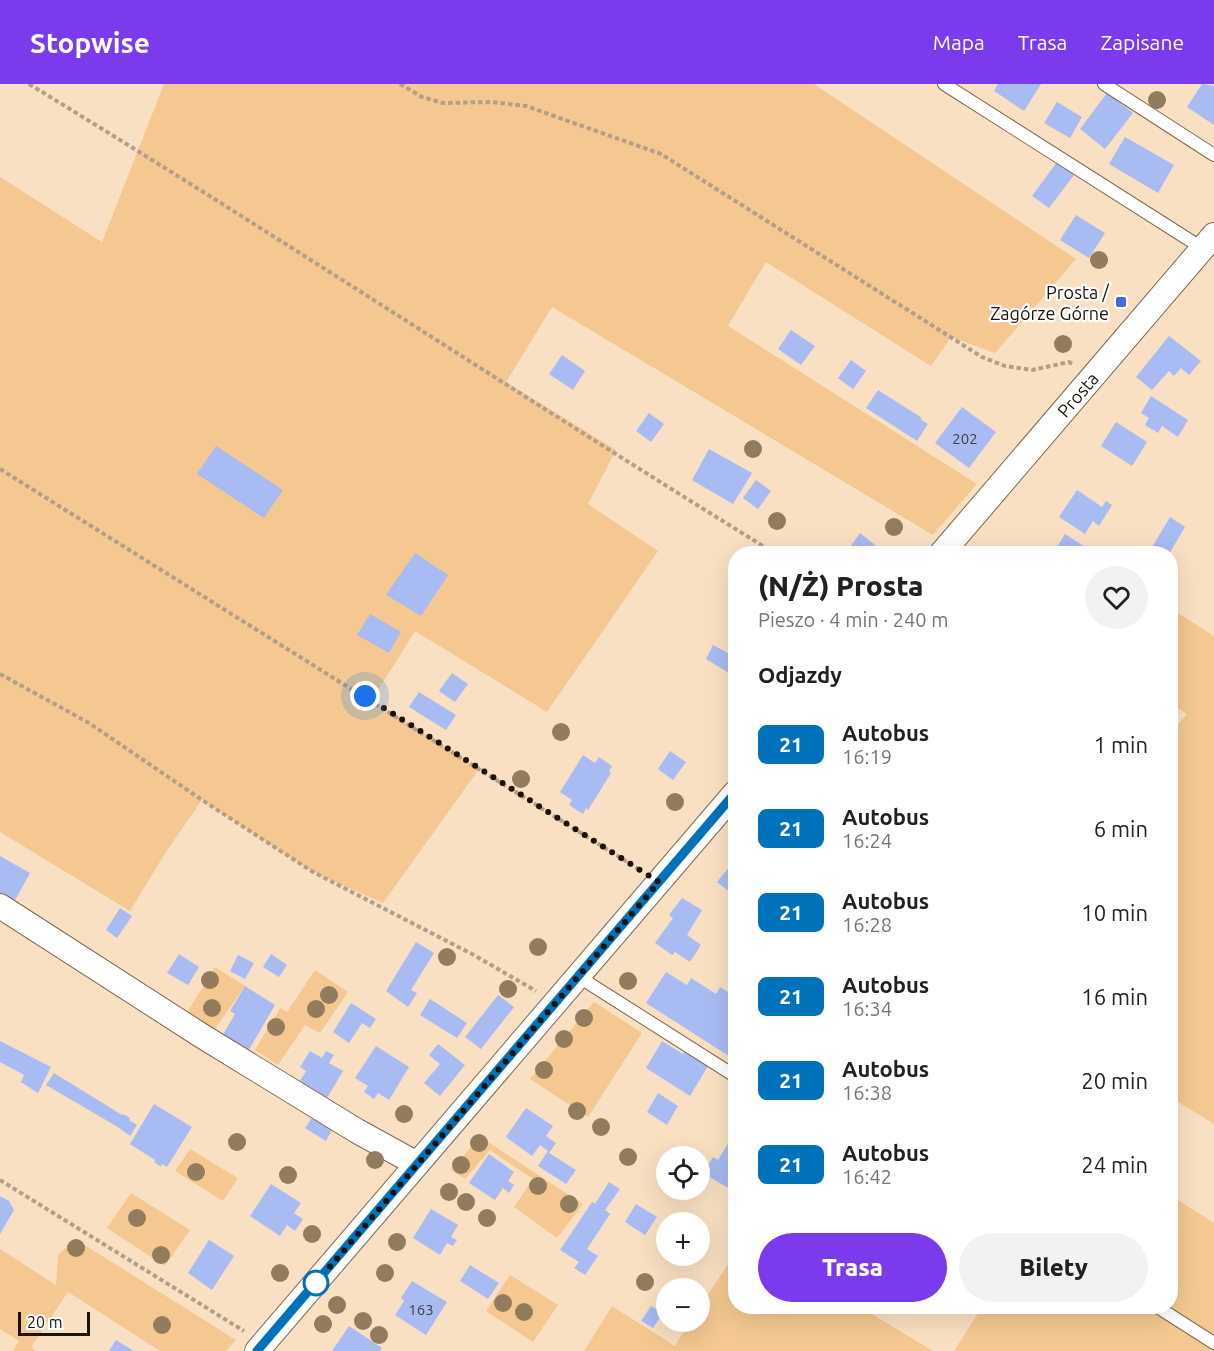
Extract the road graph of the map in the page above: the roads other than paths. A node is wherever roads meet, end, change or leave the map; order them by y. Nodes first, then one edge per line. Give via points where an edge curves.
1 (944, 84) edge
2 (1104, 84) edge
3 (1214, 155) edge
4 (1208, 242) edge
5 (948, 546) edge
6 (728, 801) edge
7 (0, 906) edge
8 (579, 977) junction
9 (728, 1072) edge
10 (417, 1164) junction
11 (1169, 1314) edge
12 (1214, 1343) edge
13 (260, 1347) edge

1 - 4 lane
2 - 3 lane
4 - 5 street, Prosta
6 - 8 street
7 - 10 street via 202,1036
8 - 9 lane
8 - 10 street
10 - 13 street
11 - 12 lane

